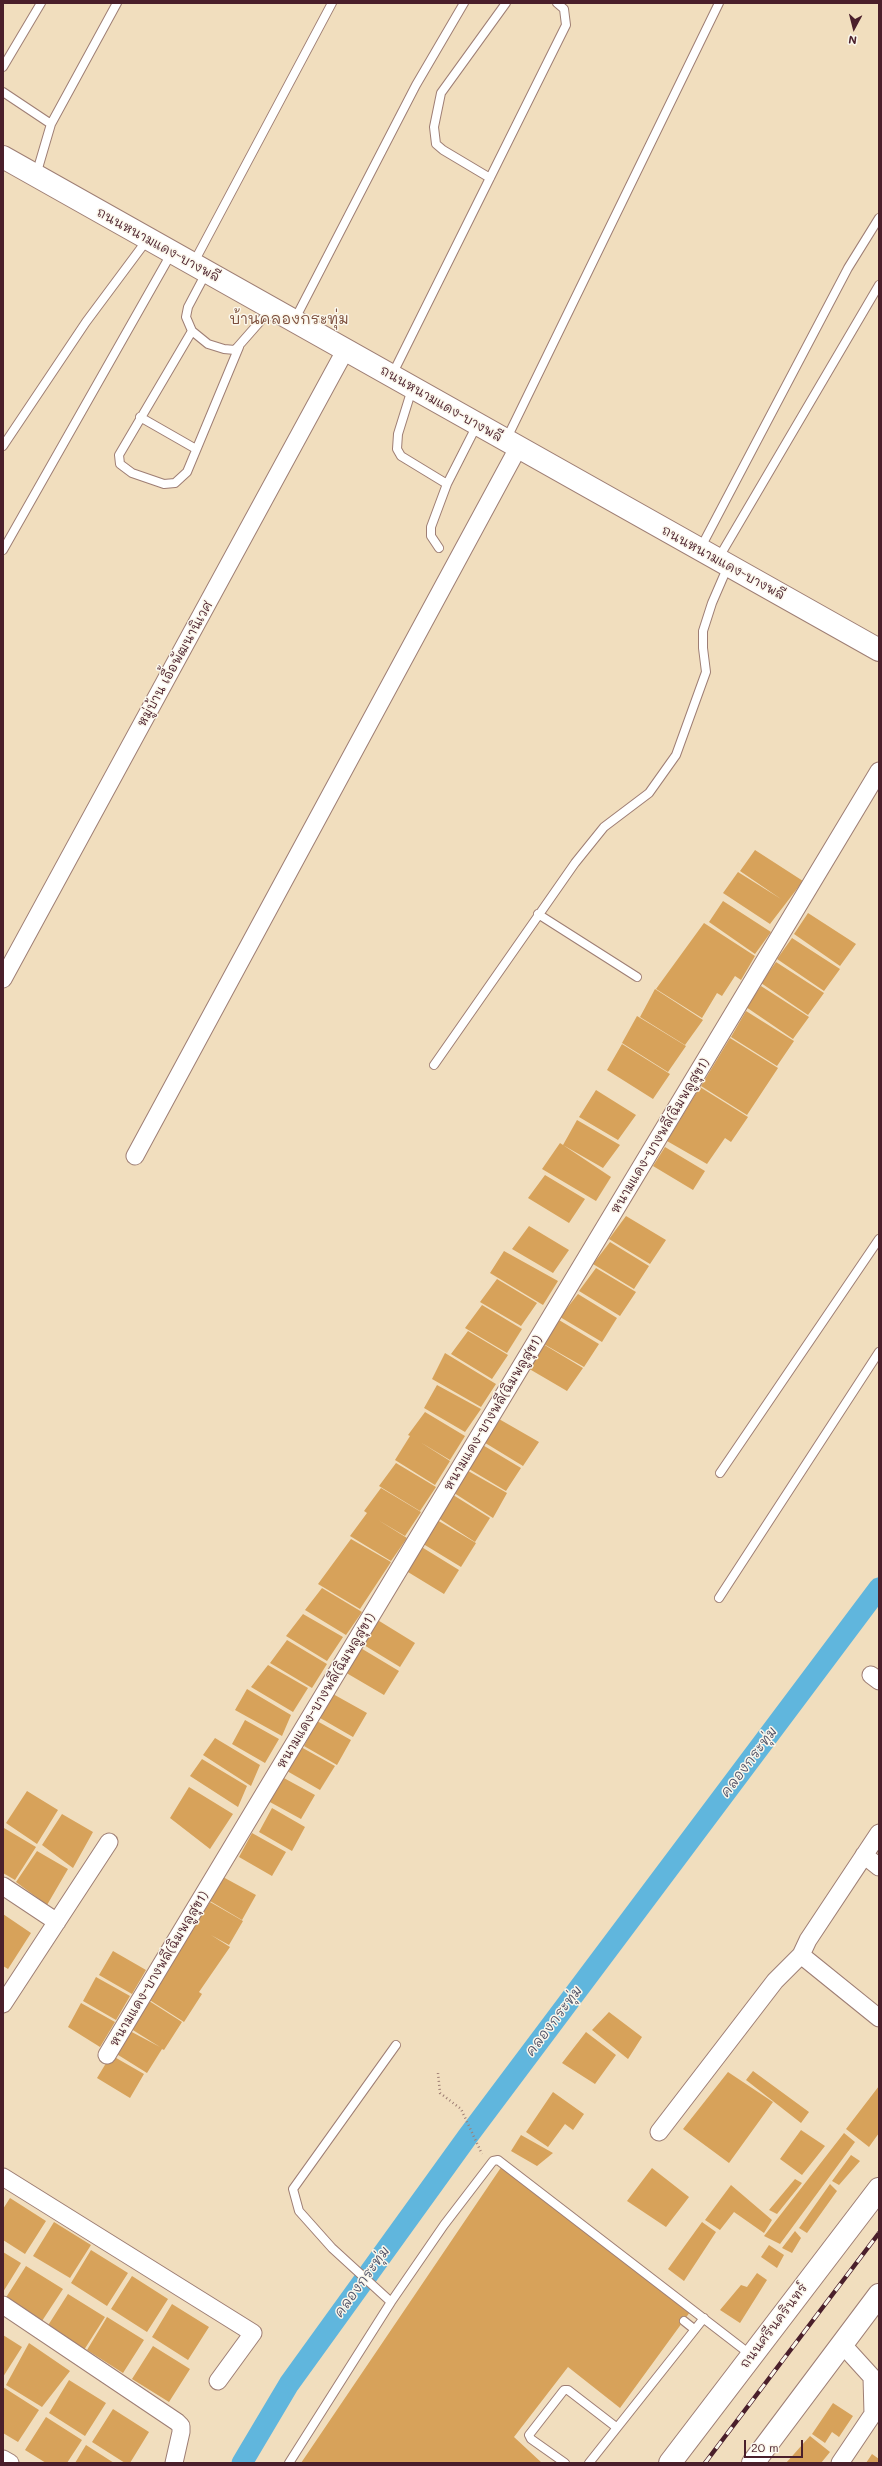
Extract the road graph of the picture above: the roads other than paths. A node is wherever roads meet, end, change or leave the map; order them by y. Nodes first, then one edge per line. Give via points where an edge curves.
1 (41, 3) edge
2 (117, 3) edge
3 (332, 3) edge
4 (464, 3) edge
5 (506, 3) edge
6 (557, 3) edge
7 (719, 3) edge
8 (3, 67) edge
9 (3, 92) edge
10 (51, 124) junction
11 (3, 157) edge
12 (36, 176) junction
13 (490, 178) junction
14 (879, 218) edge
15 (148, 240) junction
16 (172, 253) junction
17 (199, 268) junction
18 (879, 285) edge
19 (271, 309) junction
20 (294, 322) junction
21 (192, 331) junction
22 (239, 347) junction
23 (346, 349) junction
24 (392, 375) junction
25 (413, 388) junction
26 (140, 418) junction
27 (477, 424) junction
28 (512, 444) junction
29 (3, 446) edge
30 (196, 449) junction
31 (447, 484) junction
32 (439, 548) dead end
33 (3, 550) edge
34 (715, 558) junction
35 (879, 650) edge
36 (879, 771) edge
37 (538, 914) junction
38 (637, 977) dead end
39 (3, 979) edge
40 (434, 1065) dead end
41 (135, 1156) dead end
42 (879, 1239) edge
43 (879, 1352) edge
44 (720, 1473) dead end
45 (719, 1598) dead end
46 (879, 1833) edge
47 (109, 1842) dead end
48 (864, 1855) junction
49 (879, 1867) edge
50 (3, 1886) edge
51 (57, 1922) junction
52 (801, 1955) junction
53 (3, 2004) edge
54 (879, 2018) edge
55 (396, 2045) dead end
56 (107, 2055) dead end
57 (660, 2132) dead end
58 (3, 2177) edge
59 (879, 2189) edge
60 (879, 2295) edge
61 (391, 2302) junction
62 (3, 2305) edge
63 (704, 2318) junction
64 (684, 2322) dead end
65 (694, 2329) junction
66 (842, 2344) junction
67 (751, 2355) junction
68 (218, 2381) dead end
69 (616, 2427) junction
70 (3, 2459) edge
71 (10, 2463) edge
72 (174, 2463) edge
73 (289, 2463) edge
74 (565, 2463) edge
75 (589, 2463) edge
76 (670, 2463) edge
77 (753, 2463) edge
78 (840, 2463) edge

1 - 8 lane
2 - 10 lane
3 - 17 lane
4 - 20 lane via 416,85
5 - 13 lane via 441,93 434,127 436,144
6 - 13 lane via 564,10 566,25
7 - 28 lane
9 - 10 lane
10 - 12 lane
11 - 12 main road, ถนนหนามแดง-บางพลี
12 - 15 main road, ถนนหนามแดง-บางพลี
13 - 24 lane
14 - 34 lane via 848,268
15 - 16 main road, ถนนหนามแดง-บางพลี
15 - 29 lane via 86,322
16 - 17 main road, ถนนหนามแดง-บางพลี
16 - 33 lane
17 - 19 main road, ถนนหนามแดง-บางพลี
17 - 21 lane via 186,317
18 - 34 lane
19 - 20 main road, ถนนหนามแดง-บางพลี
19 - 22 lane
20 - 23 main road, ถนนหนามแดง-บางพลี
21 - 22 lane via 208,344 224,349 235,350
21 - 26 lane
22 - 30 lane
23 - 24 main road, ถนนหนามแดง-บางพลี
23 - 39 street, หมู่บ้าน เอื้อพัฒนานิเวศ
24 - 25 main road, ถนนหนามแดง-บางพลี
25 - 27 main road, ถนนหนามแดง-บางพลี
25 - 31 lane via 398,434 397,449 401,456
26 - 30 lane
26 - 30 lane via 119,455 120,464 132,473 164,484 176,483 187,472
27 - 28 main road, ถนนหนามแดง-บางพลี
27 - 31 lane
28 - 34 main road, ถนนหนามแดง-บางพลี
28 - 41 street
31 - 32 lane via 431,527 431,536
34 - 35 main road, ถนนหนามแดง-บางพลี
34 - 37 lane via 712,603 703,631 706,672 676,755 649,793 604,827 574,863
36 - 56 street, หนามแดง-บางพลี(ฉิมพลูสุข1)
37 - 38 lane
37 - 40 lane
42 - 44 lane
43 - 45 lane
46 - 48 street
47 - 51 street
48 - 49 street
48 - 52 street via 808,1940
50 - 51 street
51 - 53 street
52 - 54 street
52 - 57 street via 775,1981
55 - 61 lane via 293,2189 299,2211 332,2248
58 - 68 street via 253,2333
59 - 67 main road, ถนนศรีนครินทร์
60 - 66 main road
61 - 63 lane via 444,2225 493,2162 498,2160
61 - 73 lane
62 - 72 street via 177,2422 181,2426 181,2432
63 - 65 lane
63 - 67 lane
64 - 65 lane
65 - 69 lane
66 - 77 main road
66 - 78 street via 872,2377 873,2414
67 - 76 main road, ถนนศรีนครินทร์
69 - 74 lane via 568,2390 564,2390 529,2435
69 - 75 lane
70 - 71 street

